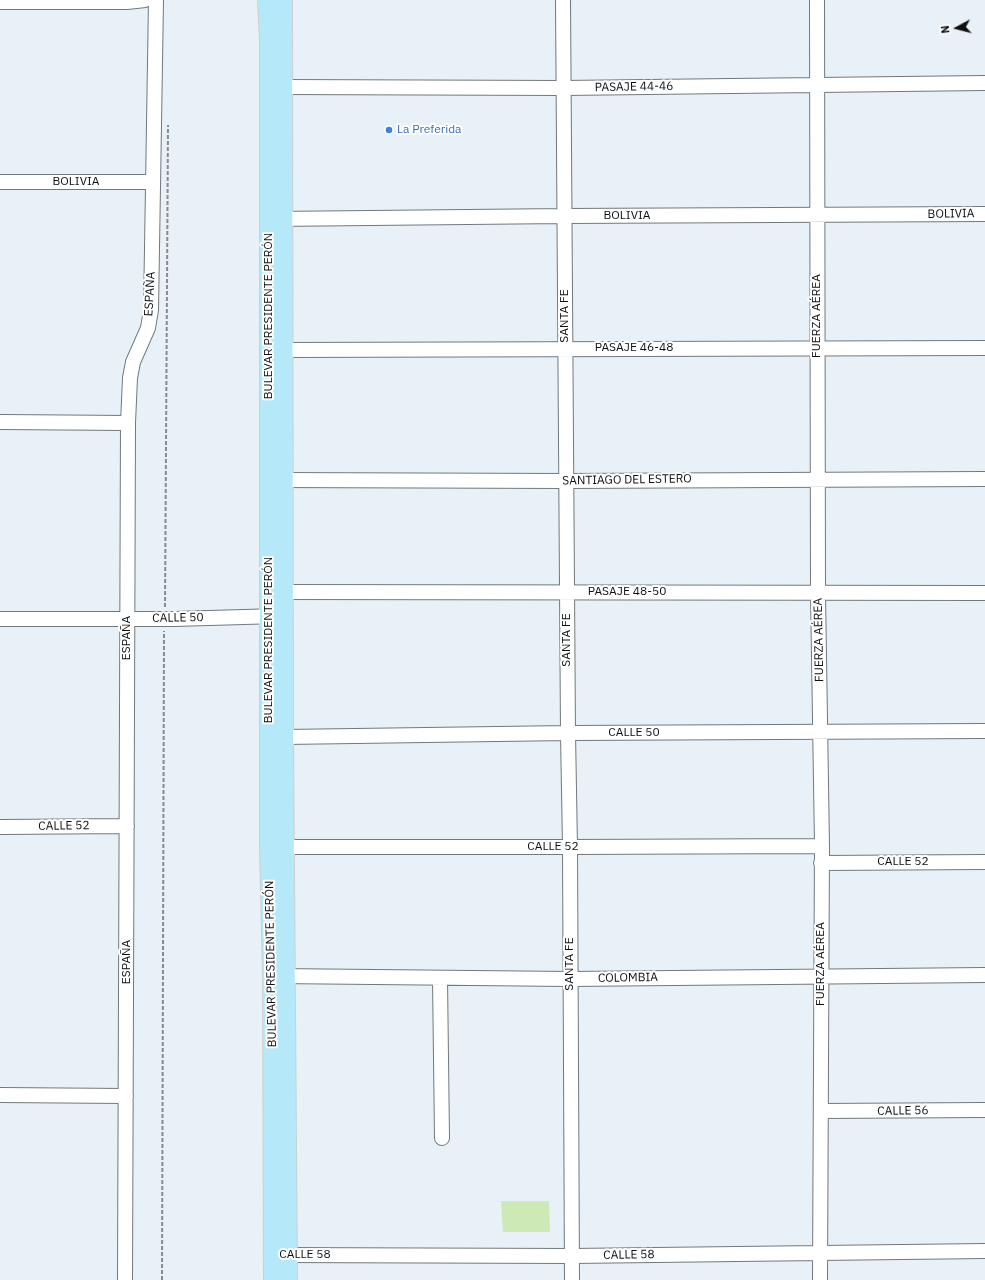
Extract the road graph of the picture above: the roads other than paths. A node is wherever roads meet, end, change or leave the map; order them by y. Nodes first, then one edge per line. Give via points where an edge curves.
1 (145, 0) edge
2 (156, 0) edge
3 (267, 0) edge
4 (283, 0) edge
5 (563, 0) edge
6 (817, 0) edge
7 (0, 2) edge
8 (985, 83) edge
9 (817, 84) junction
10 (283, 87) junction
11 (563, 88) junction
12 (0, 182) edge
13 (152, 182) junction
14 (985, 214) edge
15 (564, 216) junction
16 (816, 216) junction
17 (276, 219) junction
18 (817, 348) junction
19 (985, 348) edge
20 (565, 349) junction
21 (283, 350) junction
22 (0, 422) edge
23 (128, 423) junction
24 (817, 479) junction
25 (985, 479) edge
26 (276, 480) junction
27 (566, 481) junction
28 (276, 592) junction
29 (567, 592) junction
30 (818, 593) junction
31 (985, 593) edge
32 (276, 616) junction
33 (0, 619) edge
34 (127, 619) junction
35 (985, 731) edge
36 (820, 732) junction
37 (568, 733) junction
38 (284, 737) junction
39 (127, 826) junction
40 (0, 827) edge
41 (822, 846) junction
42 (285, 847) junction
43 (570, 848) junction
44 (985, 862) edge
45 (822, 863) junction
46 (985, 975) edge
47 (279, 976) junction
48 (821, 976) junction
49 (440, 978) junction
50 (570, 979) junction
51 (0, 1095) edge
52 (126, 1096) junction
53 (985, 1110) edge
54 (821, 1111) junction
55 (442, 1138) dead end
56 (985, 1251) edge
57 (820, 1253) junction
58 (281, 1255) junction
59 (572, 1256) junction
60 (125, 1280) edge
61 (273, 1280) edge
62 (288, 1280) edge
63 (572, 1280) edge
64 (820, 1280) edge

1 - 7 street
2 - 13 street, ESPAÑA
3 - 17 main road, BULEVAR PRESIDENTE PERÓN
4 - 10 main road, BULEVAR PRESIDENTE PERÓN
5 - 11 street, SANTA FE
6 - 9 street, FUERZA AÉREA
8 - 9 street, PASAJE 44-46
9 - 11 street, PASAJE 44-46
9 - 16 street, FUERZA AÉREA
10 - 11 street, PASAJE 44-46
10 - 17 main road, BULEVAR PRESIDENTE PERÓN
11 - 15 street, SANTA FE
12 - 13 street, BOLIVIA
13 - 23 street, ESPAÑA via 151,310 148,328 133,362
14 - 16 street, BOLIVIA
15 - 16 street, BOLIVIA
15 - 17 street, BOLIVIA
15 - 20 street, SANTA FE
16 - 18 street, FUERZA AÉREA
17 - 21 main road, BULEVAR PRESIDENTE PERÓN
17 - 26 main road, BULEVAR PRESIDENTE PERÓN
18 - 19 street, PASAJE 46-48
18 - 20 street, PASAJE 46-48
18 - 24 street, FUERZA AÉREA
20 - 21 street, PASAJE 46-48
20 - 27 street, SANTA FE
21 - 26 main road, BULEVAR PRESIDENTE PERÓN
22 - 23 street
23 - 34 street, ESPAÑA
24 - 25 street, SANTIAGO DEL ESTERO
24 - 27 street, SANTIAGO DEL ESTERO
24 - 30 street, FUERZA AÉREA
26 - 27 street, SANTIAGO DEL ESTERO
26 - 28 main road, BULEVAR PRESIDENTE PERÓN
27 - 29 street, SANTA FE
28 - 29 street, PASAJE 48-50
28 - 32 main road, BULEVAR PRESIDENTE PERÓN
29 - 30 street, PASAJE 48-50
29 - 37 street, SANTA FE
30 - 31 street, PASAJE 48-50
30 - 36 street, FUERZA AÉREA
32 - 34 street, CALLE 50
32 - 38 main road, BULEVAR PRESIDENTE PERÓN
32 - 47 main road, BULEVAR PRESIDENTE PERÓN via 270,847
33 - 34 street, CALLE 50
34 - 39 street, ESPAÑA
35 - 36 street, CALLE 50
36 - 37 street, CALLE 50
36 - 41 street, FUERZA AÉREA
37 - 38 street, CALLE 50
37 - 43 street, SANTA FE
38 - 42 main road, BULEVAR PRESIDENTE PERÓN
39 - 40 street, CALLE 52
39 - 52 street, ESPAÑA
41 - 43 street, CALLE 52
41 - 45 street, FUERZA AÉREA
42 - 43 street, CALLE 52
42 - 47 main road, BULEVAR PRESIDENTE PERÓN
43 - 50 street, SANTA FE
44 - 45 street, CALLE 52
45 - 48 street, FUERZA AÉREA
46 - 48 street, COLOMBIA
47 - 49 street, COLOMBIA
47 - 58 main road, BULEVAR PRESIDENTE PERÓN
48 - 50 street, COLOMBIA
48 - 54 street, FUERZA AÉREA
49 - 50 street, COLOMBIA
49 - 55 street
50 - 59 street, SANTA FE
51 - 52 street
52 - 60 street, ESPAÑA
53 - 54 street, CALLE 56
54 - 57 street, FUERZA AÉREA
56 - 57 street, CALLE 58
57 - 59 street, CALLE 58
57 - 64 street, FUERZA AÉREA
58 - 59 street, CALLE 58
58 - 61 main road, BULEVAR PRESIDENTE PERÓN
58 - 62 main road, BULEVAR PRESIDENTE PERÓN
59 - 63 street, SANTA FE

